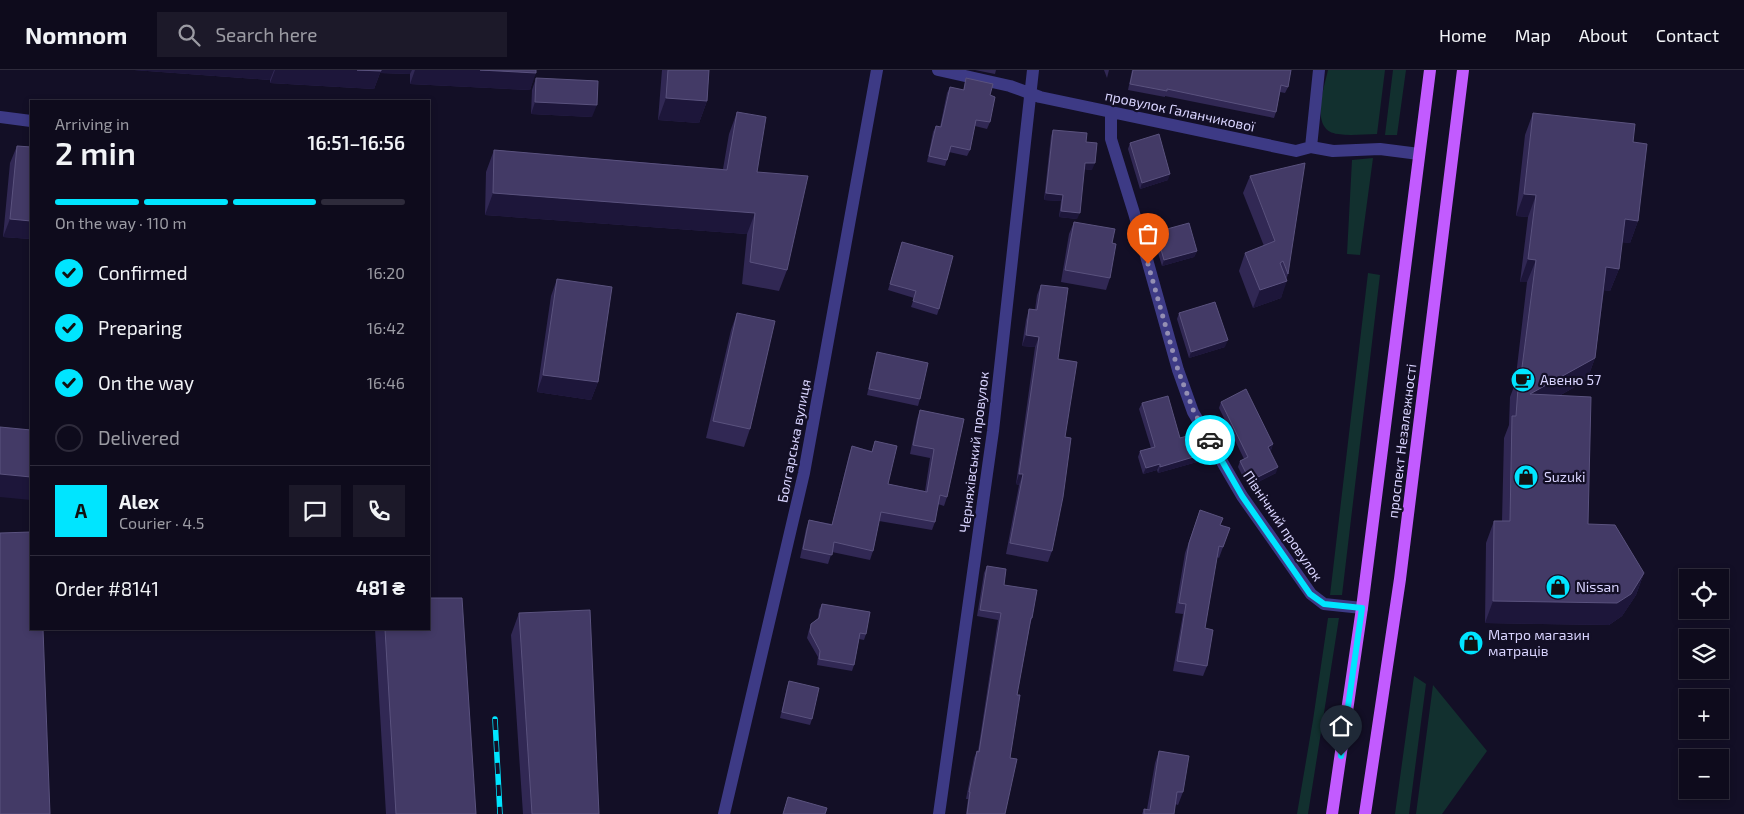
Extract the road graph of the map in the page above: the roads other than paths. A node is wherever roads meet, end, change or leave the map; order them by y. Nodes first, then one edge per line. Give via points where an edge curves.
1 (877, 70) edge
2 (938, 70) edge
3 (1033, 70) edge
4 (1320, 70) edge
5 (1430, 70) edge
6 (1463, 70) edge
7 (1031, 94) junction
8 (1111, 112) junction
9 (0, 117) edge
10 (30, 121) edge
11 (1311, 147) junction
12 (1419, 154) junction
13 (1362, 608) junction
14 (724, 814) edge
15 (939, 814) edge
16 (1332, 814) edge
17 (1365, 814) edge

1 - 14 street, Болгарська вулиця via 804,473
2 - 7 street, провулок Галанчикової
3 - 7 street, Черняхівський провулок
4 - 11 street
5 - 12 main road, проспект Незалежності
6 - 17 main road, проспект Незалежності via 1400,579
7 - 8 street, провулок Галанчикової
7 - 15 street, Черняхівський провулок via 993,430
8 - 11 street, провулок Галанчикової via 1296,151
8 - 13 street, Північний провулок via 1111,139 1178,370 1194,412 1242,496 1310,594 1324,604
9 - 10 street
11 - 12 street, провулок Галанчикової via 1333,151 1380,149
12 - 13 main road, проспект Незалежності
13 - 16 main road, проспект Незалежності

